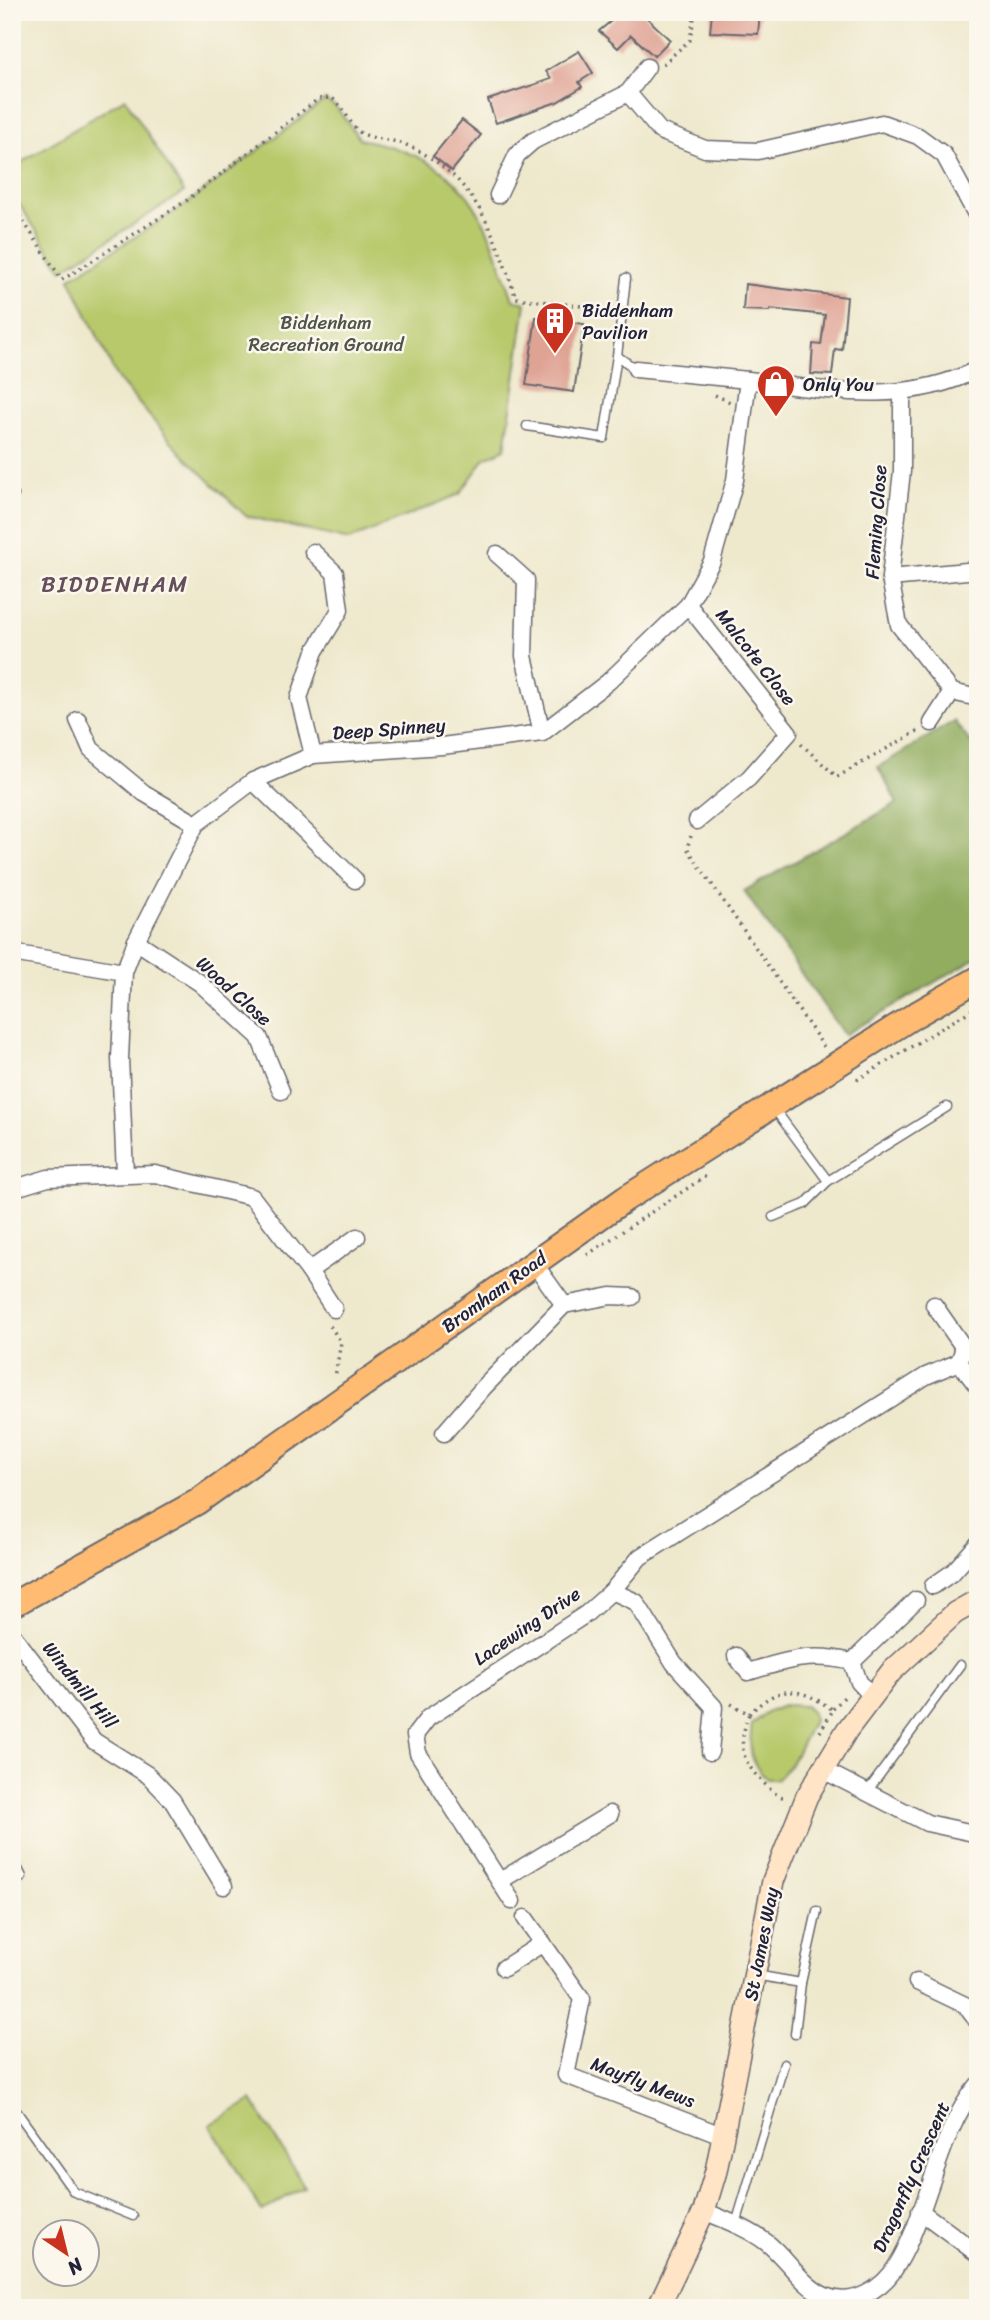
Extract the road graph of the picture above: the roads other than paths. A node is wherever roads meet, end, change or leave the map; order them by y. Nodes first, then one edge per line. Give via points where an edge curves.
1 (647, 67) road end
2 (628, 93) junction
3 (498, 195) dead end
4 (978, 218) edge
5 (626, 278) dead end
6 (617, 356) junction
7 (636, 369) joint
8 (978, 369) edge
9 (748, 380) junction
10 (902, 393) junction
11 (527, 426) dead end
12 (313, 552) dead end
13 (497, 554) dead end
14 (978, 570) edge
15 (890, 578) junction
16 (688, 605) junction
17 (951, 692) junction
18 (978, 698) edge
19 (78, 720) dead end
20 (932, 723) road end
21 (542, 733) junction
22 (313, 755) junction
23 (253, 781) junction
24 (697, 821) road end
25 (196, 824) junction
26 (355, 880) dead end
27 (136, 941) junction
28 (12, 953) edge
29 (124, 972) junction
30 (978, 979) edge
31 (281, 1091) dead end
32 (772, 1105) junction
33 (947, 1107) dead end
34 (125, 1174) junction
35 (828, 1181) junction
36 (15, 1183) edge
37 (774, 1217) dead end
38 (357, 1237) dead end
39 (534, 1263) junction
40 (309, 1271) junction
41 (632, 1297) dead end
42 (564, 1305) junction
43 (934, 1305) dead end
44 (334, 1309) road end
45 (959, 1362) junction
46 (978, 1387) edge
47 (443, 1433) dead end
48 (978, 1544) edge
49 (933, 1586) dead end
50 (612, 1591) junction
51 (916, 1600) dead end
52 (978, 1600) edge
53 (12, 1605) edge
54 (12, 1633) edge
55 (736, 1656) dead end
56 (852, 1662) junction
57 (961, 1665) dead end
58 (872, 1696) junction
59 (710, 1752) dead end
60 (822, 1770) junction
61 (867, 1792) junction
62 (610, 1814) dead end
63 (978, 1834) edge
64 (12, 1857) edge
65 (500, 1881) junction
66 (12, 1883) edge
67 (224, 1886) dead end
68 (512, 1901) dead end
69 (817, 1911) dead end
70 (526, 1918) dead end
71 (542, 1943) junction
72 (505, 1968) dead end
73 (755, 1975) junction
74 (917, 1982) dead end
75 (802, 1983) junction
76 (978, 2022) edge
77 (795, 2034) dead end
78 (784, 2064) dead end
79 (978, 2085) edge
80 (12, 2105) edge
81 (723, 2136) junction
82 (704, 2211) junction
83 (920, 2211) junction
84 (134, 2216) dead end
85 (736, 2224) junction
86 (978, 2254) edge
87 (841, 2303) edge
88 (658, 2308) edge

1 - 2 street
2 - 3 street via 533,141 517,155
2 - 4 street via 660,131 705,149 758,151 882,123 919,136 944,155
5 - 6 lane
6 - 7 lane
6 - 11 lane via 604,438
7 - 9 street
8 - 10 street
9 - 10 street via 834,391
9 - 16 street via 735,480 716,547
10 - 15 street, Fleming Close via 902,471
12 - 22 street via 335,573 341,610 315,651 299,698
13 - 21 street via 526,580 524,656
14 - 15 street
15 - 17 street, Fleming Close via 899,625
16 - 21 street via 608,682
16 - 24 street, Malcote Close via 789,733 749,778
17 - 18 street
17 - 20 street
19 - 25 street via 90,749 144,793
21 - 22 street, Deep Spinney
22 - 23 street, Deep Spinney
23 - 25 street, Deep Spinney
23 - 26 street
25 - 27 street, Deep Spinney
27 - 29 street, Deep Spinney
27 - 31 street, Wood Close via 200,983 258,1037
28 - 29 street
29 - 34 street, Deep Spinney via 120,1058
30 - 32 main road, Bromham Road
32 - 35 lane
32 - 39 main road, Bromham Road
33 - 35 lane
34 - 36 street
34 - 40 street via 155,1174 252,1197
35 - 37 lane via 805,1204
38 - 40 street
39 - 42 street
39 - 53 main road, Bromham Road via 197,1502
40 - 44 street
41 - 42 street
42 - 47 street
43 - 45 street via 964,1348
45 - 46 street
45 - 50 street, Lacewing Drive via 926,1376 640,1557
48 - 49 street
50 - 59 street via 636,1602 674,1662 714,1707
50 - 65 street, Lacewing Drive via 586,1614 428,1718 415,1735 418,1753
51 - 56 street
52 - 58 street, St James Way via 955,1613 891,1672
54 - 67 street, Windmill Hill via 94,1741 148,1775 172,1800
55 - 56 street via 748,1672 801,1656
56 - 58 street via 859,1682
57 - 61 lane
58 - 60 street, St James Way
60 - 61 street
60 - 73 street, St James Way via 773,1881
61 - 63 street via 927,1824
62 - 65 street
64 - 66 lane via 22,1877
65 - 68 street, Lacewing Drive
69 - 75 lane
70 - 71 street, Mayfly Mews
71 - 72 street
71 - 81 street, Mayfly Mews via 582,2000 566,2075
73 - 75 lane
73 - 81 street, St James Way
74 - 76 street via 965,2004
75 - 77 lane
78 - 85 lane
79 - 83 street, Dragonfly Crescent via 956,2124
80 - 84 lane via 74,2192
81 - 82 street, St James Way
82 - 85 street, Dragonfly Crescent
82 - 88 street, St James Way
83 - 86 street
83 - 87 street, Dragonfly Crescent via 897,2266 878,2288
85 - 87 street, Dragonfly Crescent via 766,2243 825,2296

